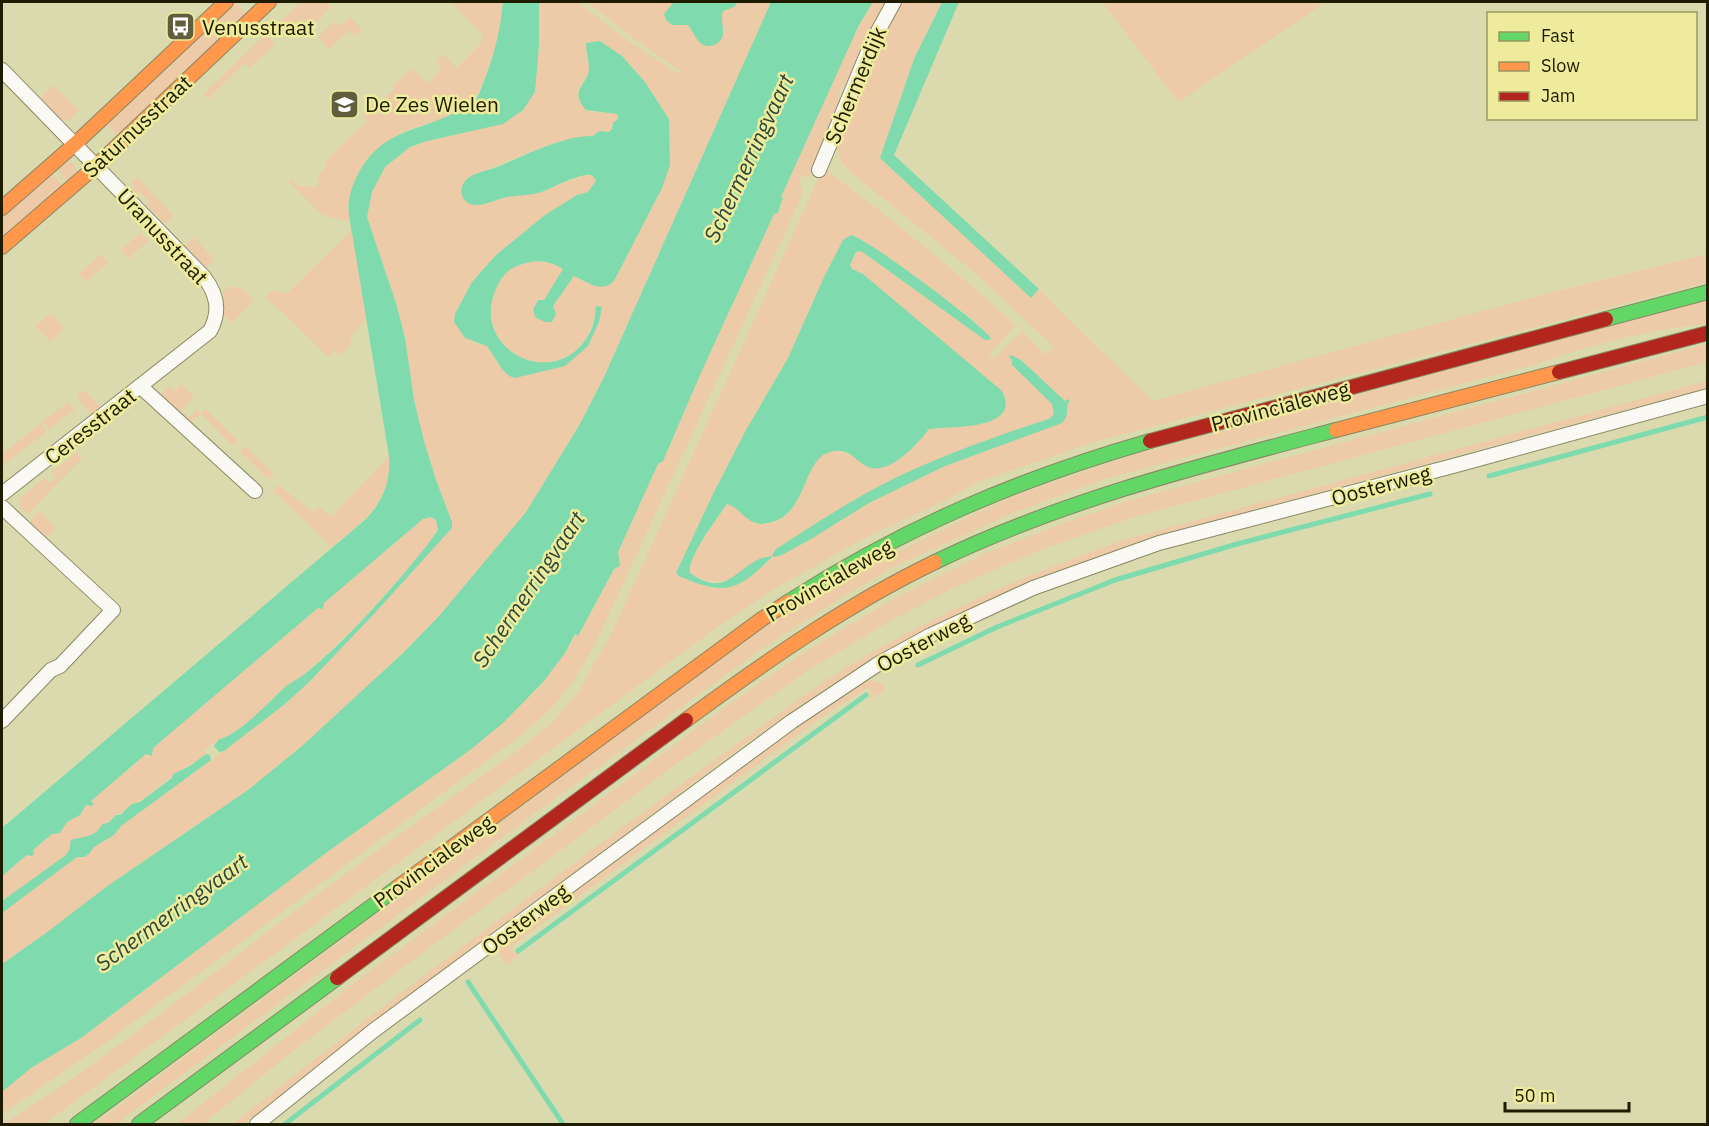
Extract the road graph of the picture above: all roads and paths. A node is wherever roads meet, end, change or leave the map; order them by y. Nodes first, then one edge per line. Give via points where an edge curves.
1 (226, 2) edge
2 (269, 2) edge
3 (894, 2) edge
4 (2, 70) edge
5 (75, 144) junction
6 (96, 166) junction
7 (819, 170) dead end
8 (2, 208) edge
9 (2, 247) edge
10 (1707, 292) edge
11 (1707, 333) edge
12 (140, 386) junction
13 (1707, 396) edge
14 (255, 491) dead end
15 (2, 494) edge
16 (2, 507) edge
17 (2, 721) edge
18 (77, 1125) edge
19 (139, 1125) edge
20 (257, 1125) edge

1 - 5 main road, Saturnusstraat
2 - 6 main road, Saturnusstraat
3 - 7 street, Schermerdijk via 872,42
4 - 5 street, Uranusstraat
5 - 6 street, Uranusstraat
5 - 8 main road, Saturnusstraat
6 - 9 main road, Saturnusstraat
6 - 12 street, Uranusstraat via 204,277 216,299 216,321 210,331
10 - 18 main road, Provincialeweg via 1064,467 968,505 885,546 762,619
11 - 19 main road, Provincialeweg via 1165,476 1015,526 913,572 747,675
12 - 14 street, Ceresstraat
12 - 15 street, Ceresstraat
13 - 20 street, Oosterweg via 1160,543 1033,588 932,635 878,664 791,722 374,1031
16 - 17 street via 113,610

